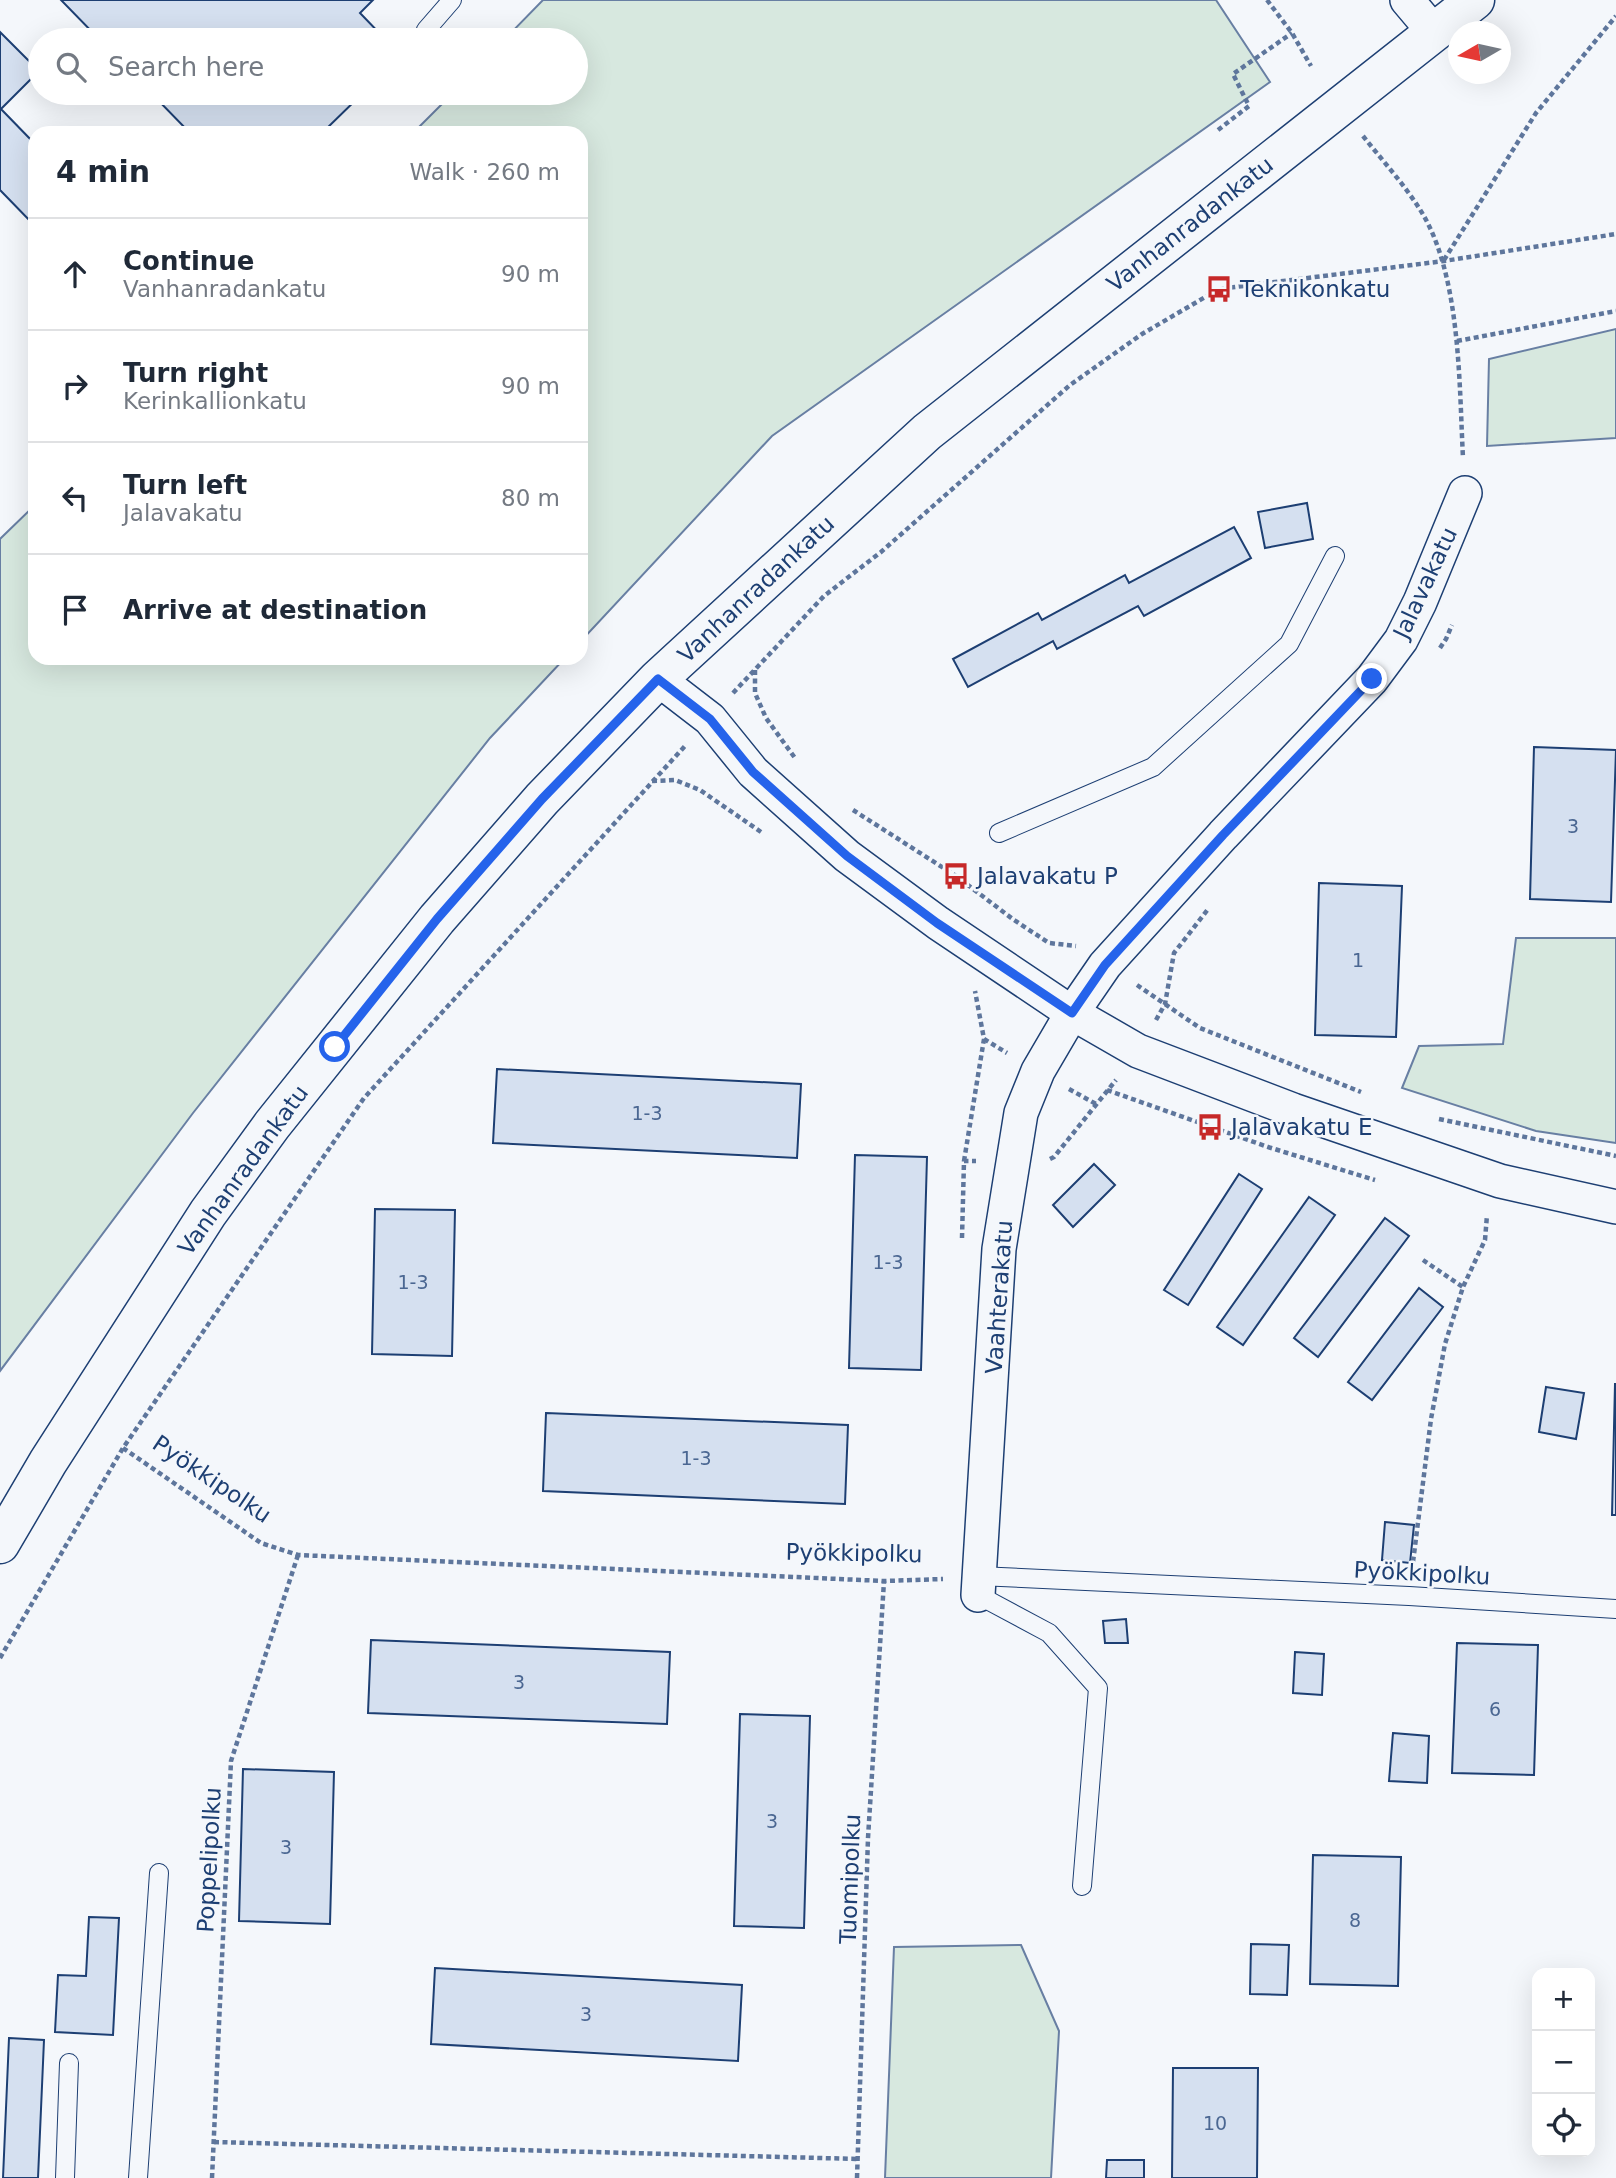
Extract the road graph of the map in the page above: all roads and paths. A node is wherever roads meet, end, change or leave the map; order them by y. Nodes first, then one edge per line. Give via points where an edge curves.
1 (452, 0) edge
2 (1267, 0) edge
3 (1407, 0) edge
4 (1475, 0) edge
5 (1616, 16) edge
6 (428, 28) edge
7 (1434, 32) junction
8 (1292, 33) junction
9 (1311, 66) dead end
10 (1356, 127) dead end
11 (1218, 130) dead end
12 (1616, 234) edge
13 (1444, 261) junction
14 (1616, 312) edge
15 (1457, 341) junction
16 (1465, 493) joint
17 (1335, 556) dead end
18 (658, 679) junction
19 (710, 719) junction
20 (651, 781) junction
21 (999, 833) dead end
22 (770, 838) dead end
23 (975, 988) dead end
24 (1072, 1013) junction
25 (1107, 1090) dead end
26 (964, 1161) dead end
27 (1384, 1182) dead end
28 (1616, 1207) edge
29 (1488, 1214) dead end
30 (1423, 1260) dead end
31 (1463, 1287) junction
32 (123, 1448) junction
33 (0, 1544) edge
34 (298, 1555) junction
35 (884, 1581) junction
36 (978, 1585) junction
37 (1409, 1596) junction
38 (1616, 1609) edge
39 (0, 1658) edge
40 (159, 1873) dead end
41 (1082, 1886) dead end
42 (69, 2063) dead end
43 (214, 2142) junction
44 (858, 2158) junction
45 (65, 2178) edge
46 (138, 2178) edge
47 (212, 2178) edge
48 (857, 2178) edge

1 - 6 lane
2 - 8 path
3 - 7 street
4 - 7 street, Vanhanradankatu
5 - 13 path via 1536,113
7 - 18 street, Vanhanradankatu via 928,432
8 - 9 path
8 - 11 path via 1233,74 1249,106
10 - 13 path via 1420,209
12 - 13 path
13 - 15 path
13 - 19 path via 1219,289 1142,334 1070,385 881,552 824,596
14 - 15 path
15 - 16 path
16 - 24 street, Jalavakatu via 1420,602 1401,640 1372,679 1105,965
17 - 21 lane via 1289,644 1153,768
18 - 19 street
18 - 33 street, Vanhanradankatu via 542,799 437,919 272,1125 140,1317
19 - 20 path
19 - 24 street via 753,772 847,856
20 - 22 path via 675,780 700,790
20 - 32 path via 363,1098
23 - 26 path via 984,1039
24 - 28 street via 1138,1051 1293,1110 1500,1181
24 - 36 street, Vaahterakatu via 1038,1071 1021,1112 999,1250
25 - 27 path
29 - 31 path via 1485,1240
30 - 31 path
31 - 37 path via 1445,1345 1431,1419
32 - 34 path, Pyökkipolku via 261,1543
32 - 39 path
34 - 35 path, Pyökkipolku
34 - 43 path, Poppelipolku via 230,1760
35 - 36 path, Pyökkipolku
35 - 44 path, Tuomipolku via 868,1838
36 - 37 lane, Pyökkipolku
36 - 41 lane via 1049,1633 1098,1688
37 - 38 lane, Pyökkipolku
40 - 46 lane
42 - 45 lane
43 - 44 path
43 - 47 path, Poppelipolku
44 - 48 path, Tuomipolku

